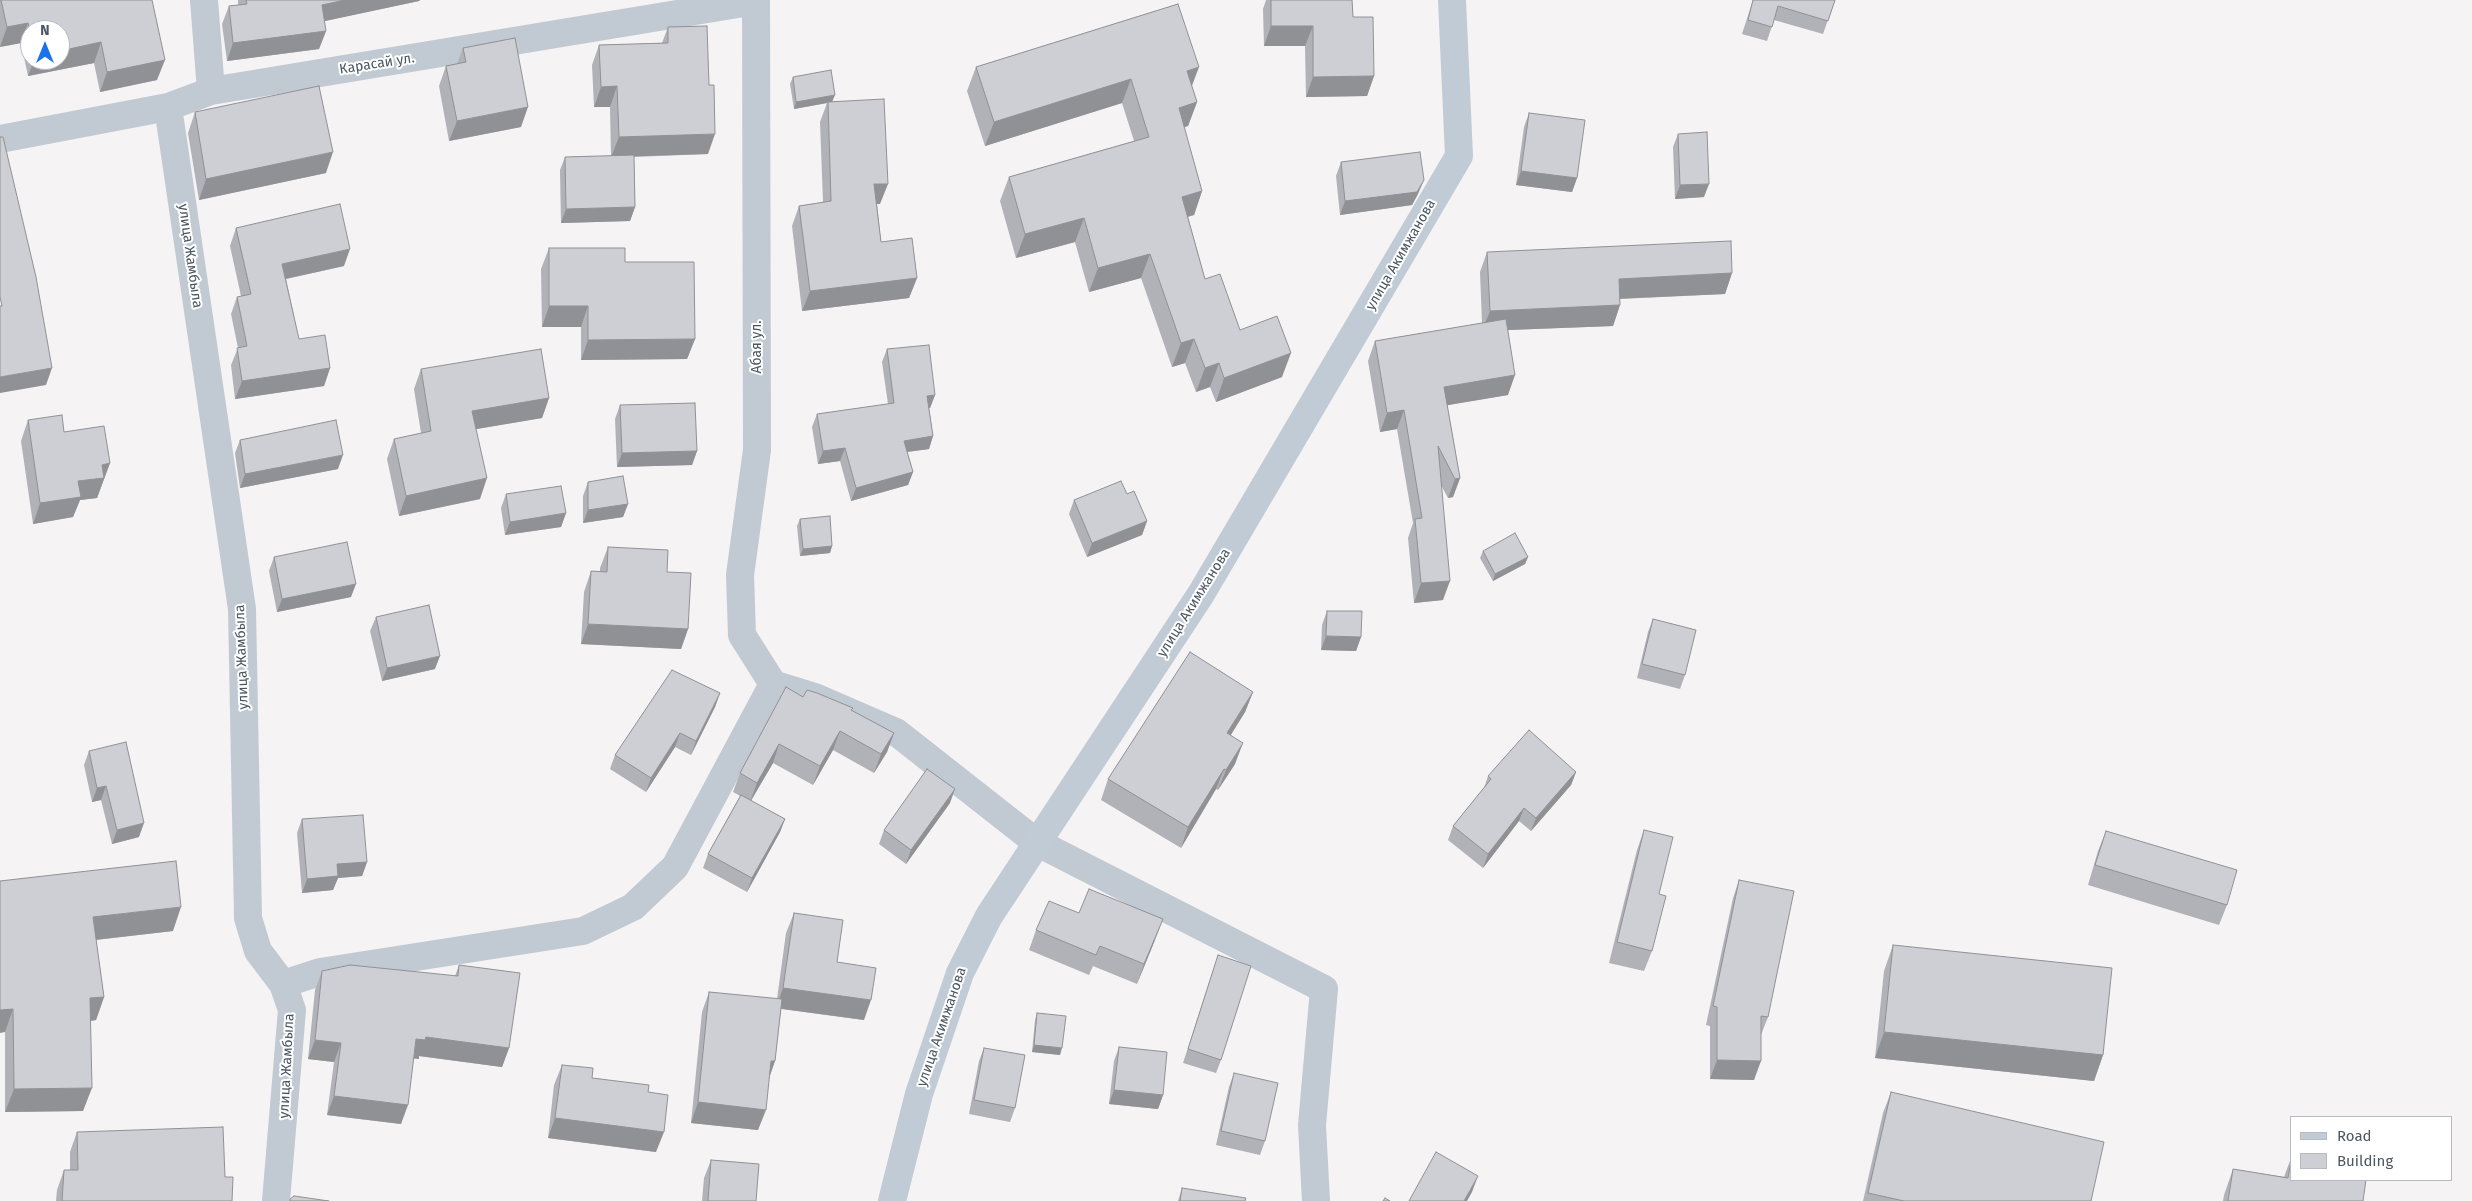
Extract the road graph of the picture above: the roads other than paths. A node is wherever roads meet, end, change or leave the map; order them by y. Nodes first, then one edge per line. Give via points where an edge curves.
1 (204, 0) edge
2 (756, 0) edge
3 (1452, 0) edge
4 (212, 91) junction
5 (168, 107) junction
6 (0, 139) edge
7 (772, 684) junction
8 (1036, 842) junction
9 (283, 984) junction
10 (276, 1201) edge
11 (892, 1201) edge
12 (1316, 1201) edge

1 - 4 street
2 - 4 street, Карасай ул.
2 - 7 street, Абая ул. via 757,450 740,592 742,636
3 - 8 street, улица Акимжанова via 1459,156 1201,594
4 - 5 street, Карасай ул.
5 - 6 street, Карасай ул.
5 - 9 street, улица Жамбыла via 242,609 248,918 258,951
7 - 8 street via 815,697 896,732
7 - 9 street via 675,867 632,907 583,931 320,972
8 - 11 street, улица Акимжанова via 989,916 960,973 919,1094
8 - 12 street via 1324,989 1312,1125
9 - 10 street, улица Жамбыла via 292,1010

